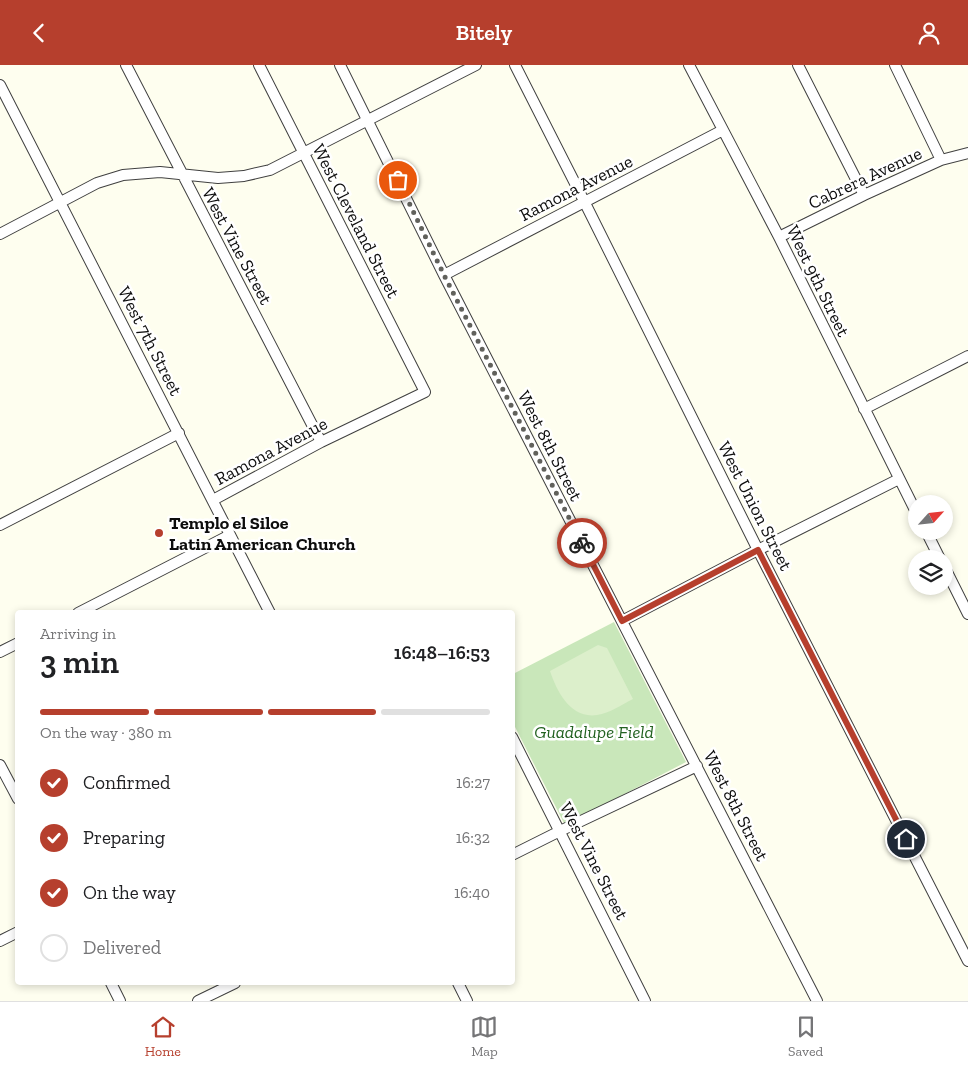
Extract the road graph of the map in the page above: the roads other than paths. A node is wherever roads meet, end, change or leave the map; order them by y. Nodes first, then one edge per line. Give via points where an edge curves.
1 (126, 65) edge
2 (259, 65) edge
3 (340, 65) edge
4 (476, 65) edge
5 (515, 65) edge
6 (689, 65) edge
7 (798, 65) edge
8 (895, 65) edge
9 (0, 85) edge
10 (368, 120) junction
11 (723, 130) junction
12 (303, 152) junction
13 (968, 153) edge
14 (942, 159) junction
15 (182, 175) junction
16 (864, 195) junction
17 (584, 201) junction
18 (61, 203) junction
19 (0, 234) edge
20 (779, 237) junction
21 (444, 275) junction
22 (968, 356) edge
23 (426, 392) joint
24 (864, 409) junction
25 (179, 433) junction
26 (321, 442) junction
27 (899, 479) junction
28 (908, 496) edge
29 (212, 500) junction
30 (0, 525) edge
31 (230, 535) junction
32 (758, 550) junction
33 (953, 584) edge
34 (84, 610) edge
35 (268, 610) edge
36 (968, 614) edge
37 (622, 621) junction
38 (15, 644) edge
39 (0, 652) edge
40 (515, 743) edge
41 (0, 765) edge
42 (697, 766) junction
43 (15, 793) edge
44 (560, 831) junction
45 (515, 854) edge
46 (15, 934) edge
47 (0, 941) edge
48 (968, 961) edge
49 (112, 985) edge
50 (231, 985) edge
51 (459, 985) edge
52 (120, 1001) edge
53 (198, 1001) edge
54 (467, 1001) edge
55 (645, 1001) edge
56 (817, 1001) edge

1 - 15 street, West Vine Street
2 - 12 street, West Cleveland Street
3 - 10 street, West 8th Street
4 - 10 street
5 - 17 street, West Union Street
6 - 11 street, West 9th Street
7 - 16 street
8 - 14 street
9 - 18 street, West 7th Street
10 - 12 street
10 - 21 street, West 8th Street
11 - 17 street, Ramona Avenue
11 - 20 street, West 9th Street
12 - 15 street via 270,170 244,176
12 - 23 street, West Cleveland Street
13 - 14 street, Cabrera Avenue
14 - 16 street, Cabrera Avenue
15 - 18 street via 123,175 97,183
15 - 26 street, West Vine Street
16 - 20 street, Cabrera Avenue
17 - 21 street, Ramona Avenue
17 - 32 street, West Union Street
18 - 19 street
18 - 25 street, West 7th Street
20 - 24 street, West 9th Street
21 - 37 street, West 8th Street
22 - 24 street
23 - 26 street, Ramona Avenue
24 - 27 street, West 9th Street
25 - 29 street, West 7th Street
25 - 30 street
26 - 29 street, Ramona Avenue
27 - 28 street, West 9th Street
27 - 32 street
29 - 31 street, West 7th Street
31 - 34 street
31 - 35 street, West 7th Street
32 - 37 street
32 - 48 street, West Union Street
33 - 36 street
37 - 42 street, West 8th Street
38 - 39 street
40 - 44 street, West Vine Street
41 - 43 street
42 - 44 street
42 - 56 street, West 8th Street
44 - 45 street
44 - 55 street, West Vine Street
46 - 47 street
49 - 52 street
50 - 53 street
51 - 54 street

